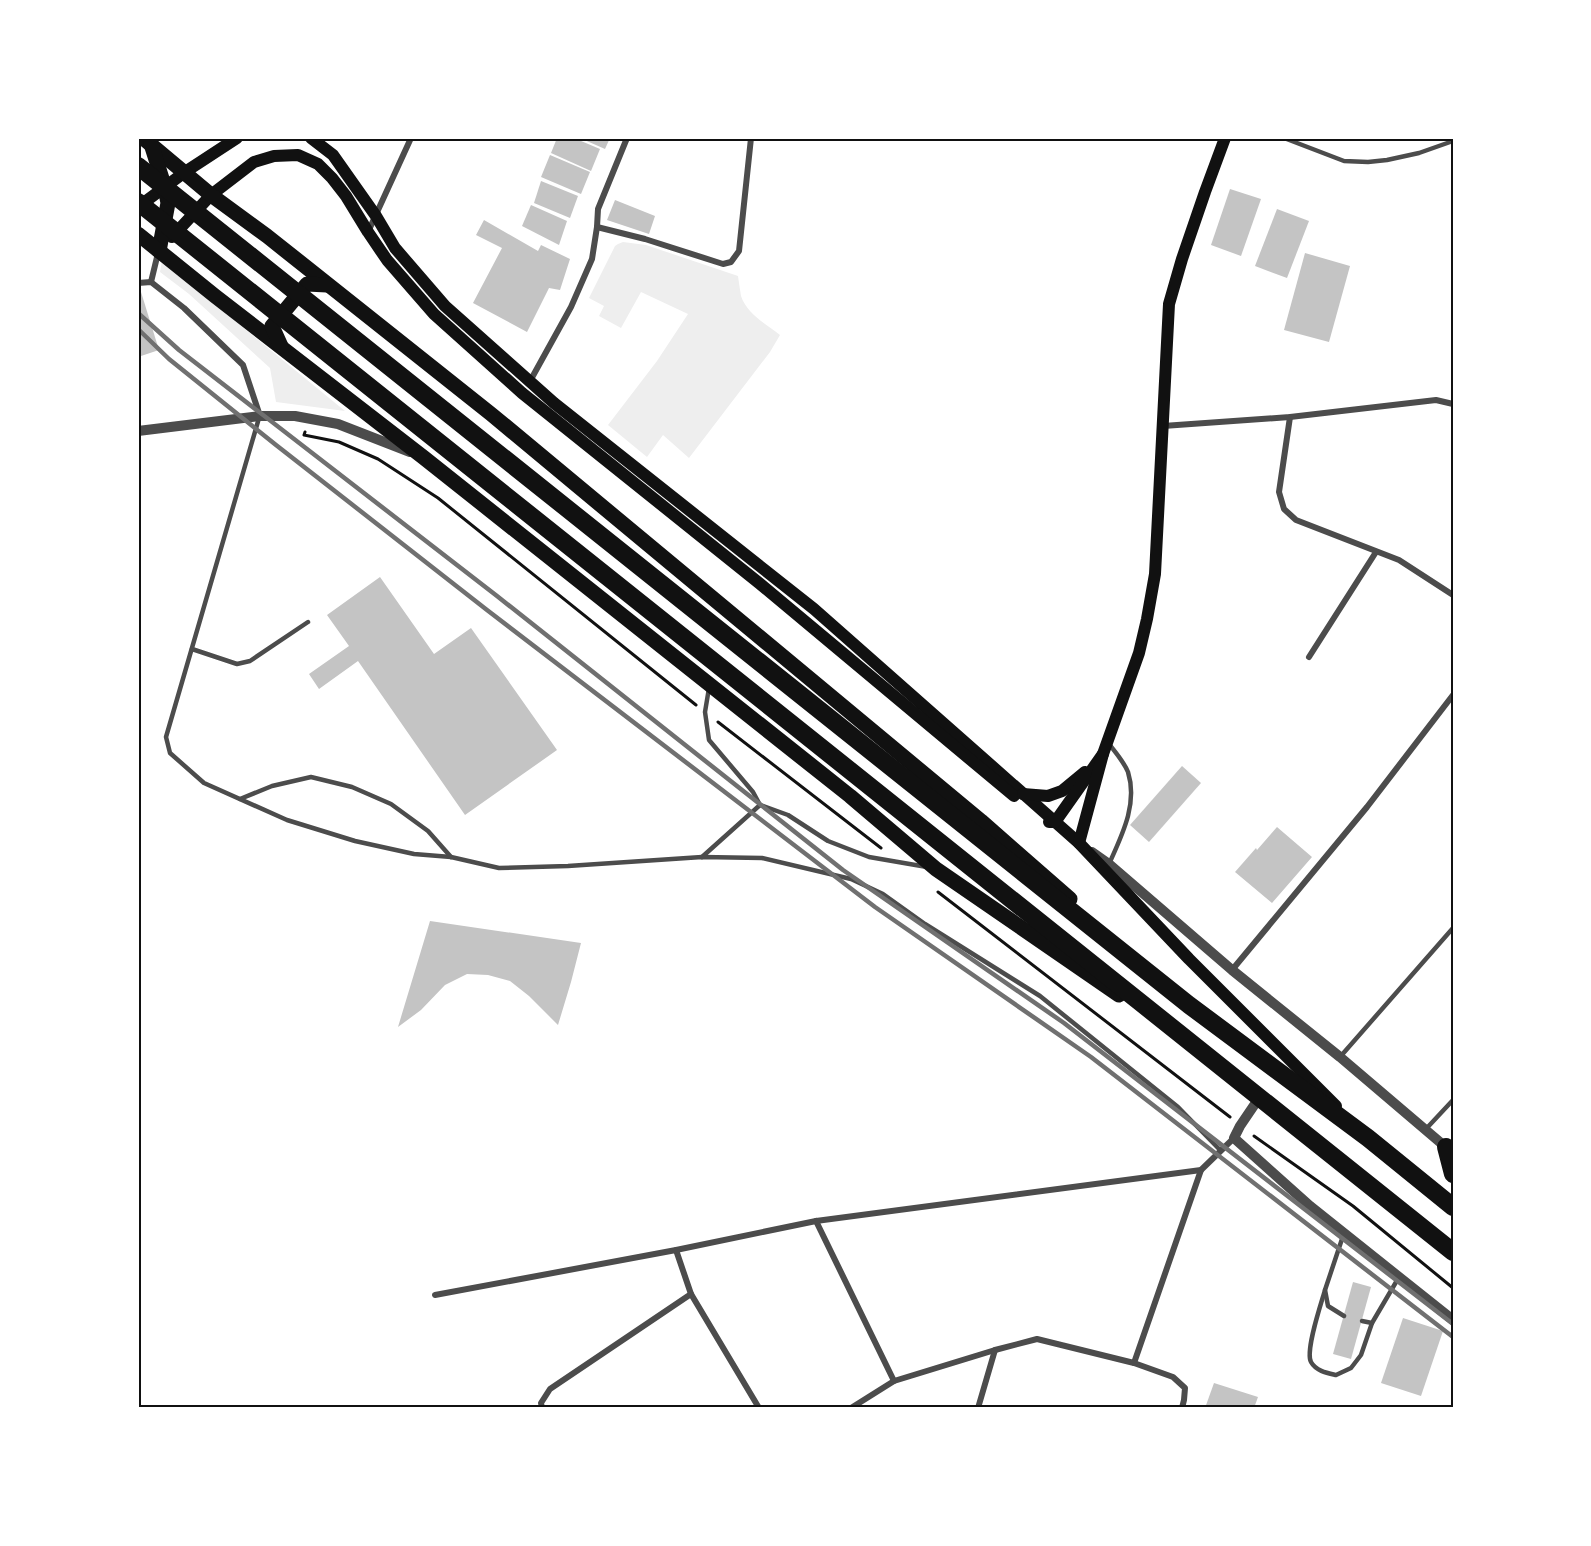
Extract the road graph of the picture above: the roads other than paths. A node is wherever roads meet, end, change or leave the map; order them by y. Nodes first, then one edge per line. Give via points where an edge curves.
1 (237, 138) edge
2 (311, 138) edge
3 (411, 138) edge
4 (627, 138) edge
5 (751, 138) edge
6 (1226, 138) edge
7 (1284, 138) edge
8 (147, 141) edge
9 (1453, 141) edge
10 (138, 166) edge
11 (185, 172) junction
12 (165, 188) junction
13 (211, 195) junction
14 (138, 202) edge
15 (138, 207) edge
16 (376, 216) junction
17 (597, 227) junction
18 (368, 232) junction
19 (138, 234) edge
20 (159, 251) junction
21 (151, 282) junction
22 (138, 283) edge
23 (327, 285) junction
24 (282, 348) junction
25 (529, 382) junction
26 (522, 393) junction
27 (1453, 404) edge
28 (260, 416) junction
29 (1290, 417) junction
30 (1163, 426) junction
31 (138, 430) edge
32 (423, 457) junction
33 (1376, 552) junction
34 (1453, 595) edge
35 (308, 622) dead end
36 (192, 649) junction
37 (1309, 657) dead end
38 (709, 684) junction
39 (1452, 701) edge
40 (1108, 742) junction
41 (1103, 754) junction
42 (1023, 794) junction
43 (240, 799) junction
44 (760, 805) junction
45 (1055, 822) junction
46 (1079, 843) junction
47 (702, 857) junction
48 (451, 858) junction
49 (1109, 864) junction
50 (936, 869) junction
51 (1453, 928) edge
52 (1232, 970) junction
53 (1189, 1005) junction
54 (1340, 1057) junction
55 (1213, 1060) junction
56 (1259, 1098) junction
57 (1453, 1100) edge
58 (1425, 1130) junction
59 (1234, 1138) junction
60 (1368, 1138) junction
61 (1449, 1150) edge
62 (1221, 1151) junction
63 (1201, 1170) junction
64 (1453, 1174) edge
65 (1453, 1207) edge
66 (816, 1221) junction
67 (1344, 1233) junction
68 (676, 1250) junction
69 (1453, 1252) edge
70 (1399, 1277) junction
71 (1325, 1290) junction
72 (435, 1294) dead end
73 (691, 1294) junction
74 (1344, 1316) dead end
75 (1453, 1320) edge
76 (1362, 1321) dead end
77 (1372, 1323) junction
78 (995, 1350) junction
79 (1134, 1363) junction
80 (894, 1381) junction
81 (541, 1406) edge
82 (759, 1408) edge
83 (851, 1408) edge
84 (978, 1408) edge
85 (1182, 1408) edge

1 - 11 main road
2 - 16 main road via 333,156
3 - 16 street
4 - 17 street via 598,208
5 - 17 street via 739,251 731,262 723,264
6 - 30 main road via 1169,304
7 - 9 lane via 1344,161 1368,162 1419,153
8 - 11 main road
8 - 12 main road
10 - 53 highway
11 - 12 main road
11 - 13 main road
12 - 15 main road
12 - 20 main road via 168,203
13 - 18 main road via 254,162 298,155 318,164 332,178
13 - 20 main road
13 - 23 main road
14 - 55 highway
16 - 18 street
16 - 25 main road via 395,248 445,306
17 - 25 street via 592,260
18 - 26 main road via 434,314
19 - 20 main road
20 - 21 street
20 - 24 main road
21 - 22 street
21 - 28 street via 243,365
23 - 24 main road via 307,284 272,326
23 - 53 main road via 491,414 981,821
24 - 32 main road
25 - 26 street
25 - 42 main road via 814,609
26 - 45 main road via 759,583 981,769 1047,822
27 - 29 street via 1436,400
28 - 31 street
28 - 32 street via 295,416 338,423
28 - 36 lane
29 - 30 street
29 - 33 street via 1279,492 1284,509 1296,520
30 - 40 main road via 1155,574 1139,653
32 - 38 main road
33 - 34 street via 1399,560
33 - 37 street
35 - 36 lane via 250,661 237,664
36 - 43 lane via 166,737 170,753 204,783
38 - 44 lane via 705,712 709,740
38 - 50 main road
39 - 52 street
40 - 41 main road
40 - 49 lane via 1127,771 1132,794 1130,811
41 - 42 main road via 1062,791 1048,796
41 - 45 main road
41 - 46 main road
42 - 45 main road
43 - 48 lane via 287,820 355,841
43 - 48 lane via 311,777 352,787 391,804 428,831
44 - 47 lane
44 - 50 lane via 788,815 828,841 869,857
45 - 46 main road
46 - 49 street
46 - 60 main road
47 - 48 lane via 499,868
47 - 62 lane via 762,858 851,879 883,894 1040,996 1178,1107
49 - 52 street
50 - 55 main road
51 - 54 lane
52 - 54 street
53 - 60 highway
54 - 58 street
55 - 56 highway
56 - 59 street
56 - 69 highway
57 - 58 lane
58 - 61 street
59 - 62 street
59 - 67 street
60 - 65 highway
61 - 64 highway
62 - 63 street
63 - 66 street
63 - 79 street
66 - 68 street
66 - 80 street
67 - 70 street
67 - 71 lane
68 - 72 street
68 - 73 street
70 - 75 street
70 - 77 lane
71 - 74 lane via 1328,1306
71 - 77 lane via 1308,1351 1311,1362 1320,1371 1336,1375 1352,1368
73 - 81 street via 550,1389
73 - 82 street
76 - 77 lane
78 - 79 street via 1037,1339
78 - 80 street
78 - 84 street
79 - 85 street via 1173,1377 1185,1388
80 - 83 street

